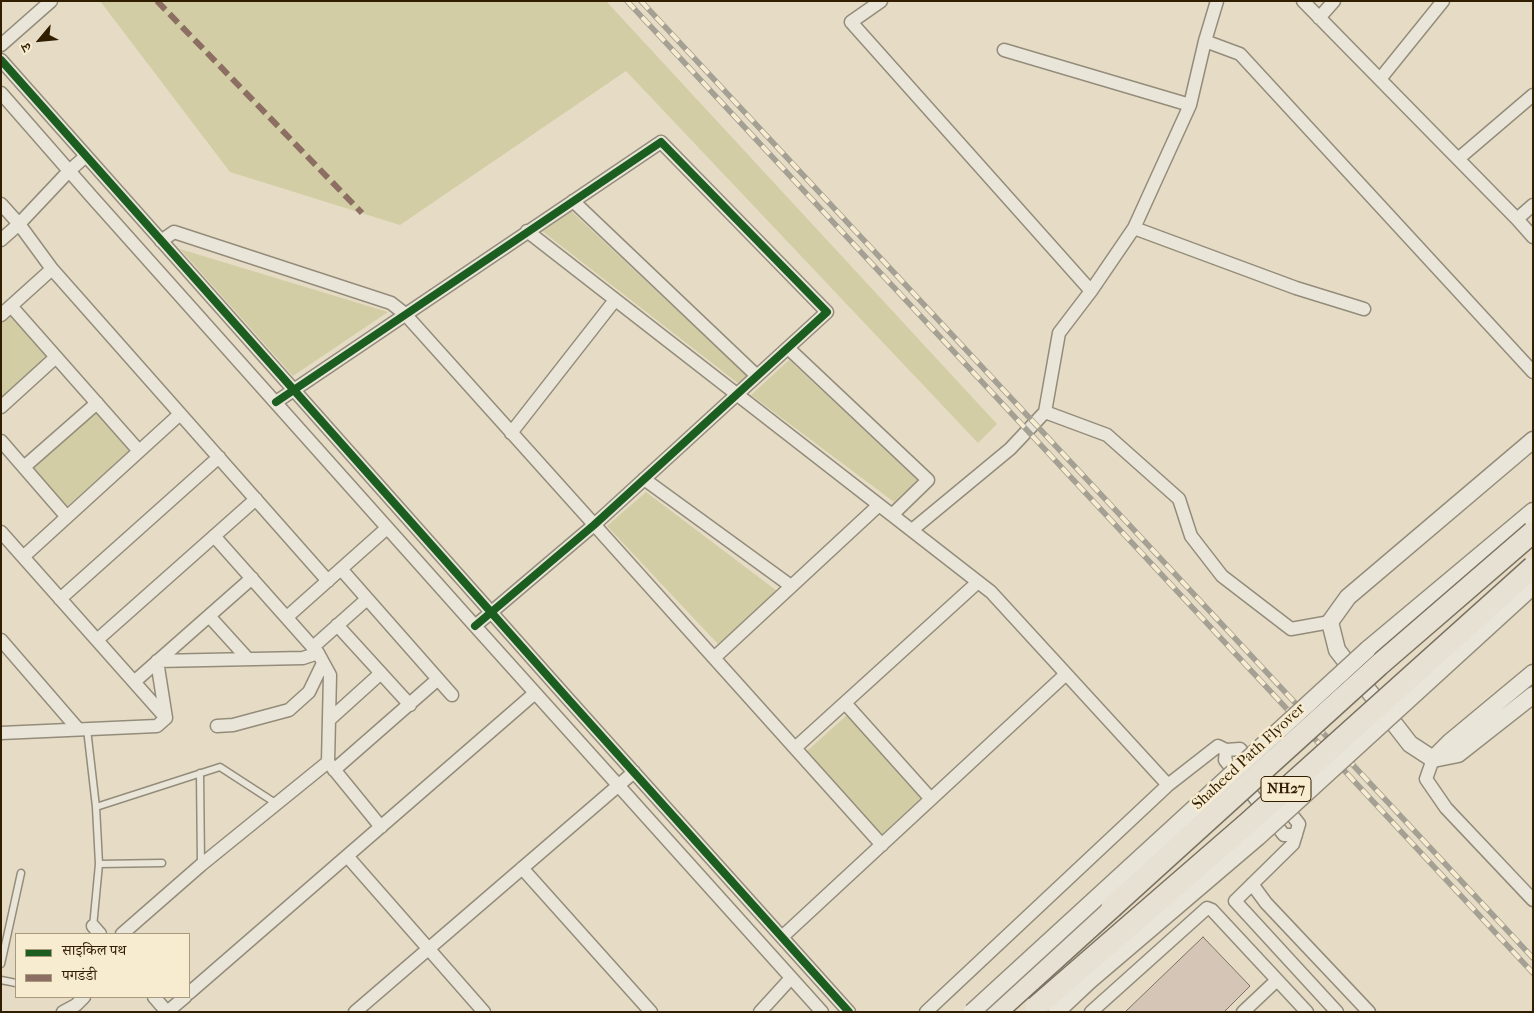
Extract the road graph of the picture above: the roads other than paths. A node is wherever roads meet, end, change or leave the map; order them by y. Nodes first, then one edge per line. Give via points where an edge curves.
1 (51, 1) edge
2 (881, 1) edge
3 (1217, 1) edge
4 (1303, 1) edge
5 (1334, 1) edge
6 (1443, 1) edge
7 (1319, 18) junction
8 (1205, 41) junction
9 (1, 45) edge
10 (1004, 50) dead end
11 (1, 60) edge
12 (1380, 79) junction
13 (1, 92) edge
14 (1533, 95) edge
15 (1190, 105) junction
16 (86, 156) junction
17 (1458, 159) junction
18 (69, 170) junction
19 (573, 201) junction
20 (1, 204) edge
21 (1533, 205) edge
22 (1517, 219) junction
23 (19, 224) junction
24 (1134, 228) junction
25 (527, 232) junction
26 (1533, 237) edge
27 (1, 240) edge
28 (161, 241) junction
29 (52, 269) junction
30 (1092, 291) junction
31 (615, 300) junction
32 (1364, 309) dead end
33 (6, 310) edge
34 (405, 314) junction
35 (788, 348) junction
36 (56, 357) junction
37 (1533, 372) edge
38 (757, 376) junction
39 (294, 390) junction
40 (737, 394) junction
41 (276, 402) junction
42 (96, 403) junction
43 (1, 407) edge
44 (1045, 412) junction
45 (180, 414) junction
46 (511, 432) junction
47 (1533, 440) edge
48 (1, 442) edge
49 (139, 451) junction
50 (219, 457) junction
51 (24, 467) junction
52 (644, 479) junction
53 (256, 499) junction
54 (879, 505) junction
55 (1533, 510) edge
56 (892, 514) junction
57 (67, 517) junction
58 (594, 525) junction
59 (387, 528) junction
60 (912, 530) junction
61 (1533, 532) edge
62 (214, 536) junction
63 (3, 539) edge
64 (23, 557) junction
65 (1533, 567) edge
66 (341, 569) junction
67 (252, 578) junction
68 (328, 581) junction
69 (978, 582) junction
70 (792, 586) junction
71 (1533, 586) edge
72 (60, 599) junction
73 (367, 599) junction
74 (491, 613) junction
75 (208, 616) junction
76 (287, 617) junction
77 (1330, 622) junction
78 (337, 625) junction
79 (475, 626) junction
80 (1, 640) edge
81 (97, 640) junction
82 (318, 654) junction
83 (714, 658) junction
84 (248, 659) junction
85 (158, 661) junction
86 (381, 673) junction
87 (1533, 673) edge
88 (1066, 674) junction
89 (438, 679) junction
90 (134, 682) junction
91 (535, 693) junction
92 (452, 695) dead end
93 (1533, 695) edge
94 (845, 703) junction
95 (410, 705) junction
96 (166, 718) junction
97 (329, 720) junction
98 (217, 726) dead end
99 (83, 729) junction
100 (1, 733) edge
101 (795, 748) junction
102 (1226, 750) junction
103 (1432, 758) junction
104 (331, 766) junction
105 (634, 772) junction
106 (200, 773) junction
107 (1168, 785) junction
108 (618, 786) junction
109 (931, 799) junction
110 (277, 804) junction
111 (96, 807) junction
112 (381, 827) junction
113 (1296, 835) junction
114 (882, 845) junction
115 (347, 856) junction
116 (162, 863) dead end
117 (99, 864) junction
118 (201, 865) junction
119 (522, 868) junction
120 (21, 874) dead end
121 (1252, 884) junction
122 (1533, 900) edge
123 (1112, 906) junction
124 (95, 931) edge
125 (123, 933) edge
126 (782, 937) junction
127 (1054, 937) junction
128 (429, 948) junction
129 (1, 964) edge
130 (791, 978) junction
131 (1, 980) edge
132 (1277, 980) junction
133 (15, 983) edge
134 (190, 992) edge
135 (83, 998) edge
136 (155, 998) edge
137 (184, 998) edge
138 (1039, 1011) edge
139 (63, 1012) edge
140 (167, 1012) edge
141 (356, 1012) edge
142 (484, 1012) edge
143 (651, 1012) edge
144 (760, 1012) edge
145 (822, 1012) edge
146 (849, 1012) edge
147 (926, 1012) edge
148 (972, 1012) edge
149 (996, 1012) edge
150 (1091, 1012) edge
151 (1243, 1012) edge
152 (1307, 1012) edge
153 (1337, 1012) edge
154 (1369, 1012) edge

1 - 9 street
2 - 30 street via 851,22
3 - 8 street
4 - 7 street
5 - 7 street
6 - 12 street
7 - 12 street
8 - 15 street
8 - 37 street via 1240,54
10 - 15 street
11 - 16 street
12 - 17 street
13 - 18 street
14 - 17 street
15 - 24 street
16 - 18 street
16 - 28 street
17 - 22 street
18 - 23 street
18 - 41 street
19 - 25 street
19 - 35 street via 661,142 827,312
19 - 38 street
20 - 23 street
21 - 22 street
22 - 26 street
23 - 27 street
23 - 29 street
24 - 30 street
24 - 32 street via 1287,285
25 - 31 street
25 - 34 street
28 - 34 street via 174,232 390,304
28 - 39 street
29 - 33 street
29 - 45 street
30 - 44 street via 1059,333
31 - 40 street
31 - 46 street
33 - 36 street
34 - 39 street
34 - 46 street
35 - 38 street
35 - 56 street via 928,480
36 - 42 street
36 - 43 street
38 - 40 street
39 - 41 street
39 - 74 street
40 - 52 street
40 - 54 street
41 - 59 street
42 - 49 street
42 - 51 street
44 - 60 street via 1010,448
44 - 77 street via 1107,435 1179,500 1192,536 1222,576 1291,629
45 - 49 street
45 - 50 street
46 - 58 street
47 - 77 street via 1348,597
48 - 51 street
49 - 57 street
50 - 53 street
50 - 72 street
51 - 57 street
52 - 58 street
52 - 70 street
53 - 62 street
53 - 68 street
54 - 56 street
54 - 70 street
55 - 127 street, Shaheed Path Flyover, bridge via 1368,649
56 - 60 street
57 - 64 street
58 - 74 street
58 - 83 street
59 - 66 street
59 - 79 street
60 - 69 street
61 - 123 highway, Shaheed Path Flyover / NH27, bridge via 1378,665
62 - 67 street
62 - 81 street
63 - 64 street
64 - 72 street
65 - 138 highway, NH27, bridge
66 - 68 street
66 - 73 street
67 - 75 street
67 - 76 street
68 - 76 street
69 - 88 street
69 - 94 street
70 - 83 street
71 - 138 street, bridge via 1258,837 1089,981
72 - 81 street
73 - 78 street
73 - 89 street
74 - 79 street
74 - 105 street
75 - 84 street
75 - 85 street
76 - 82 street
77 - 103 street via 1337,650 1410,744
78 - 82 street
78 - 86 street
79 - 91 street
80 - 99 street
81 - 90 street
82 - 84 street via 303,658
82 - 97 street via 330,674
82 - 98 street via 309,692 289,710
83 - 101 street
84 - 85 street
85 - 90 street
85 - 96 street
86 - 95 street
86 - 97 street
87 - 103 street
88 - 107 street
88 - 109 street
89 - 92 street
89 - 95 street
90 - 96 street
91 - 108 street
91 - 112 street
93 - 103 street via 1458,754
94 - 101 street
94 - 109 street
95 - 104 street
96 - 99 street via 157,726
97 - 104 street
99 - 100 street
99 - 111 lane
101 - 114 street
102 - 107 street via 1218,746
102 - 113 street via 1225,760 1284,835
102 - 113 street via 1240,749 1299,824
103 - 122 street via 1426,779 1446,808
104 - 110 street
104 - 112 street
105 - 108 street
105 - 126 street
106 - 110 lane via 220,767
106 - 111 lane
106 - 118 lane
107 - 147 street
108 - 119 street
108 - 130 street
109 - 114 street
110 - 118 street
111 - 117 lane
112 - 115 street
113 - 121 street via 1293,844
114 - 126 street
115 - 128 street
115 - 134 street
116 - 117 lane
117 - 124 lane
118 - 125 street
119 - 128 street
119 - 143 street
120 - 129 lane
121 - 153 street via 1235,901
121 - 154 street
123 - 127 highway, bridge
123 - 149 highway, Shaheed Path Flyover / NH27
126 - 146 street
127 - 148 street, Shaheed Path Flyover, bridge
128 - 141 street
128 - 142 street
130 - 144 street
130 - 145 street
131 - 133 lane
132 - 150 street via 1207,908
132 - 151 street
132 - 152 street
135 - 139 street
136 - 140 street
137 - 140 street

